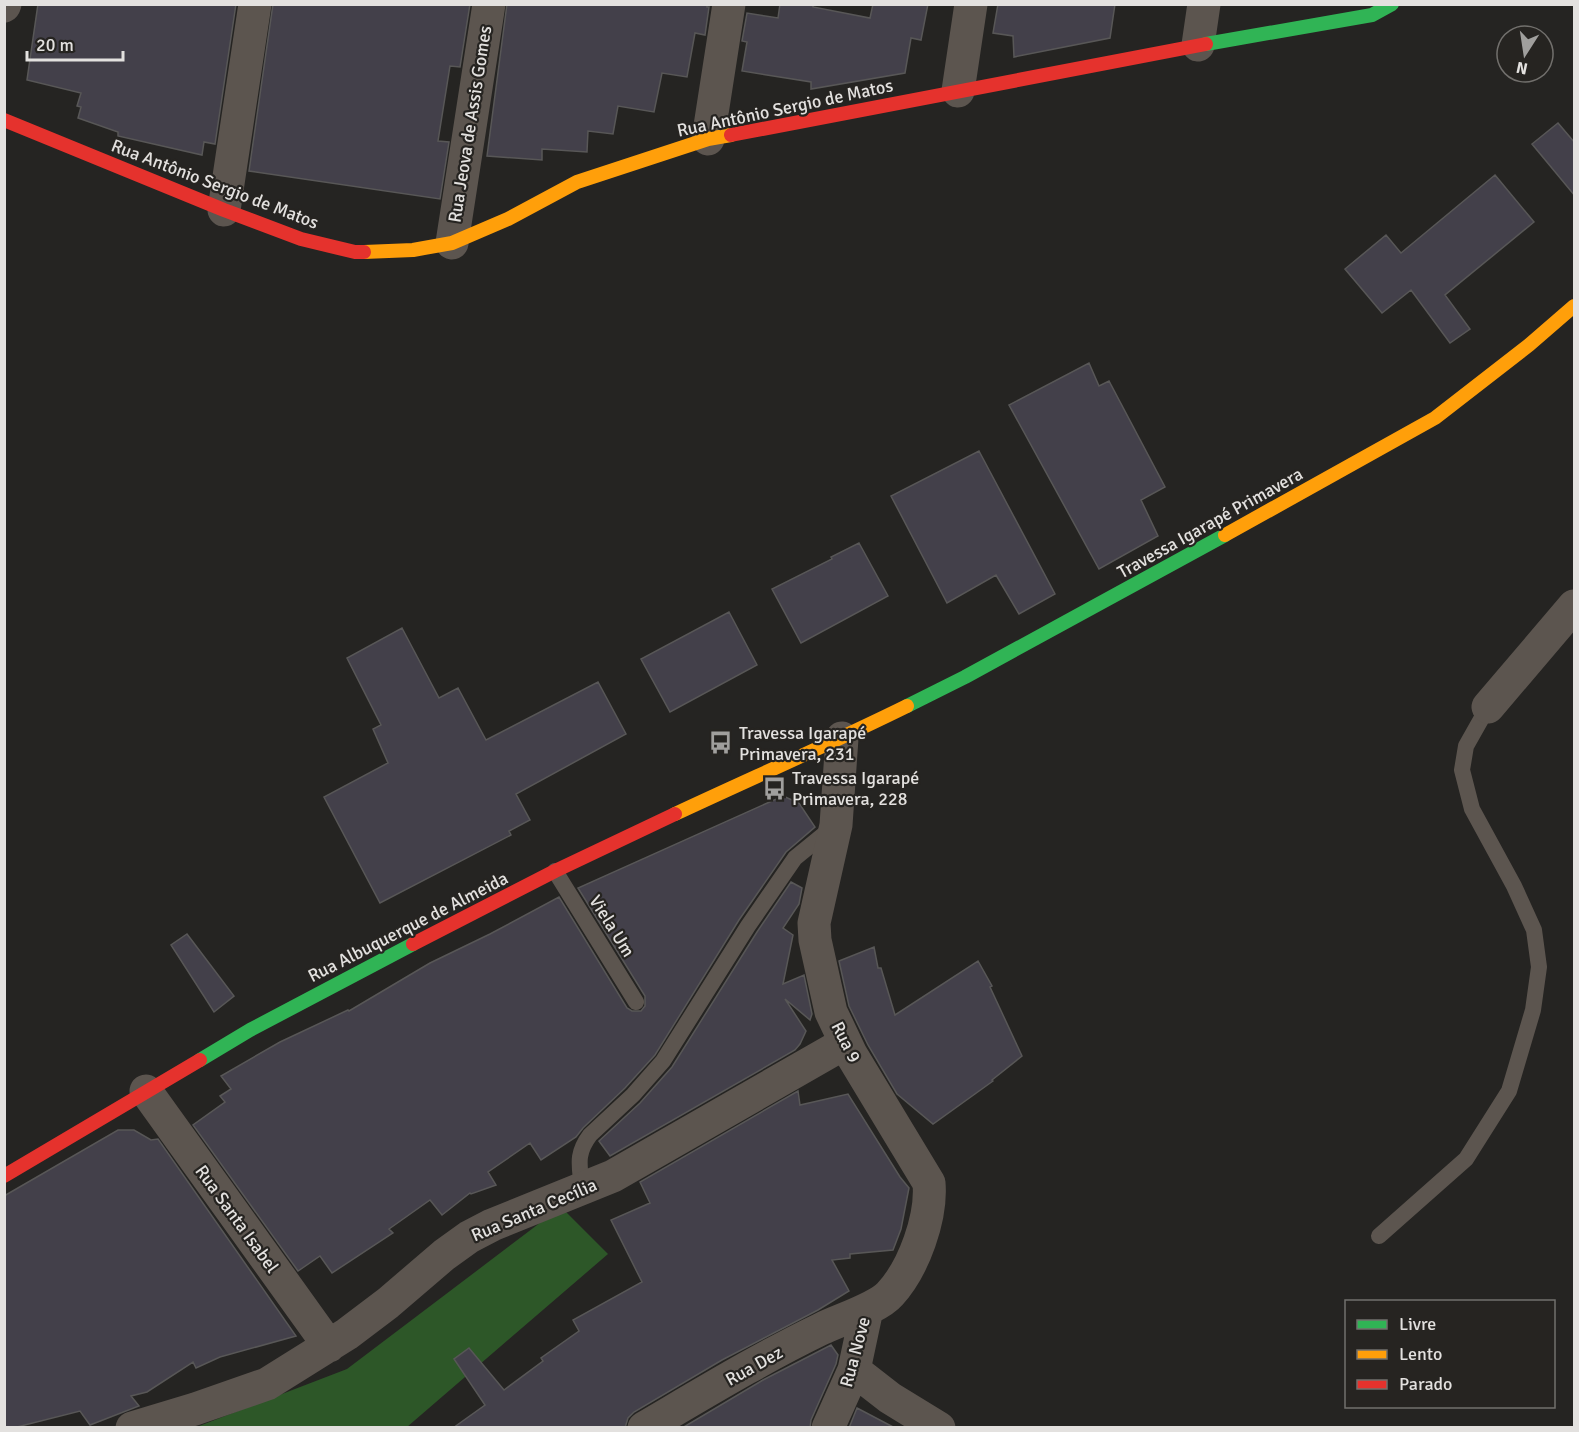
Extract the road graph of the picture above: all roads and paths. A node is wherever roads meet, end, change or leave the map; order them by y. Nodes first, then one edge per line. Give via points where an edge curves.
1 (255, 4) edge
2 (489, 4) edge
3 (729, 4) edge
4 (971, 4) edge
5 (1204, 4) edge
6 (1392, 4) edge
7 (1198, 45) junction
8 (958, 91) junction
9 (4, 120) edge
10 (708, 139) junction
11 (224, 210) junction
12 (452, 243) junction
13 (1575, 306) edge
14 (1575, 606) edge
15 (1488, 708) joint
16 (842, 738) junction
17 (836, 825) junction
18 (555, 872) junction
19 (636, 1002) dead end
20 (846, 1042) junction
21 (146, 1091) junction
22 (4, 1176) edge
23 (582, 1190) junction
24 (1379, 1236) dead end
25 (867, 1309) junction
26 (329, 1346) junction
27 (854, 1370) junction
28 (132, 1428) edge
29 (644, 1428) edge
30 (828, 1428) edge
31 (939, 1428) edge

1 - 11 street
2 - 12 street, Rua Jeova de Assis Gomes
3 - 10 street
4 - 8 street
5 - 7 street
6 - 7 street, Rua Antônio Sergio de Matos via 1372,15
7 - 8 street, Rua Antônio Sergio de Matos
8 - 10 street, Rua Antônio Sergio de Matos
9 - 11 street, Rua Antônio Sergio de Matos
10 - 12 street, Rua Antônio Sergio de Matos via 577,182
11 - 12 street, Rua Antônio Sergio de Matos via 301,238 355,252 413,250
13 - 16 street, Travessa Igarapé Primavera via 1435,418 965,677
14 - 15 street
15 - 24 lane via 1466,746 1462,770 1472,809 1534,930 1539,967 1533,1010 1509,1091 1466,1159
16 - 17 street, Rua 9
16 - 18 street, Rua Albuquerque de Almeida via 787,760
17 - 20 street, Rua 9 via 814,923 831,1012
17 - 23 lane via 795,858 663,1061 584,1142 579,1151
18 - 19 lane, Viela Um
18 - 21 street, Rua Albuquerque de Almeida via 250,1030
20 - 23 street, Rua Santa Cecília via 640,1161
20 - 25 street, Rua 9 via 929,1183 926,1225 909,1264 890,1295
21 - 22 street, Rua Albuquerque de Almeida
21 - 26 street, Rua Santa Isabel
23 - 26 street, Rua Santa Cecília via 470,1237
25 - 27 street, Rua Nove
25 - 29 street, Rua Dez via 820,1329
26 - 28 street, Rua Santa Cecília via 267,1384
27 - 30 street, Rua Nove
27 - 31 street

